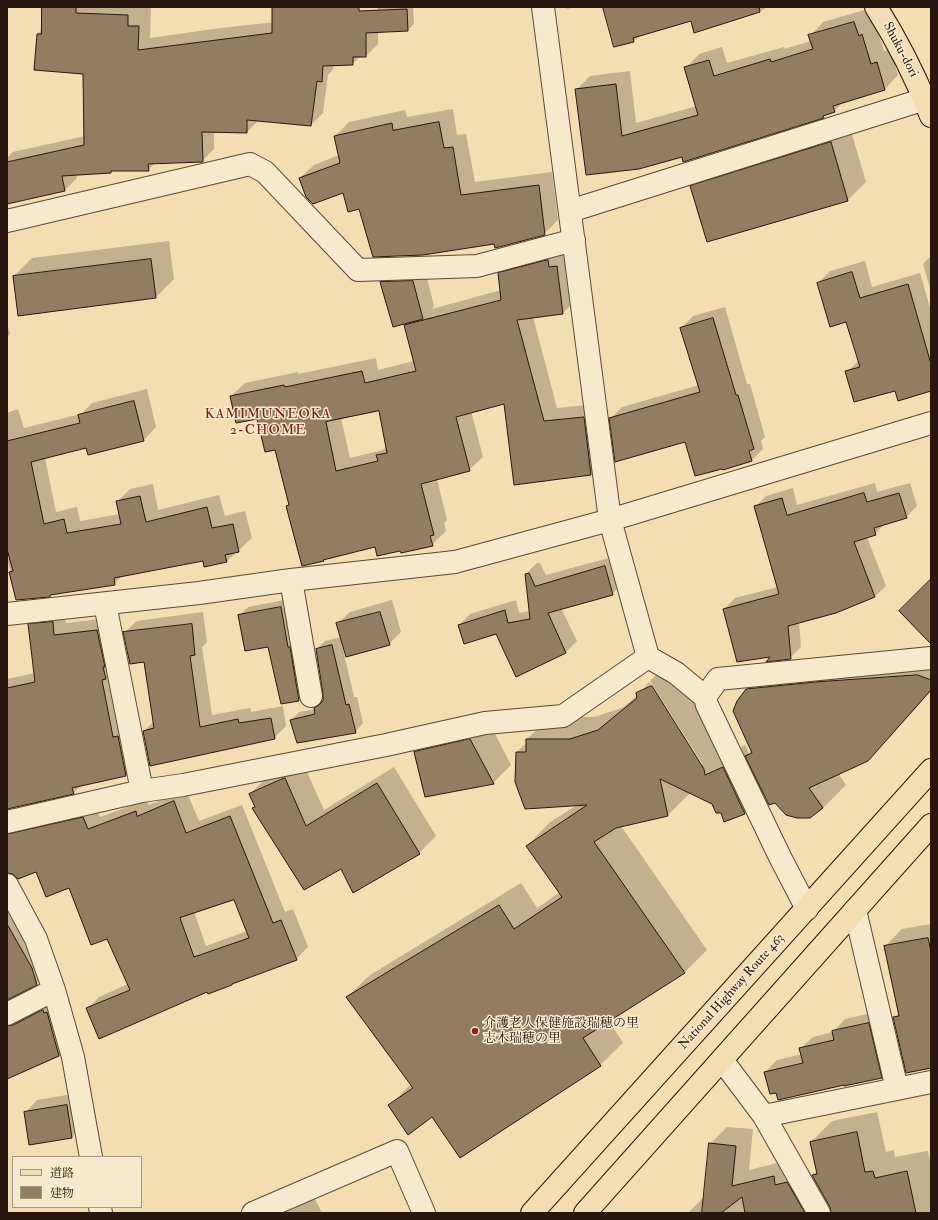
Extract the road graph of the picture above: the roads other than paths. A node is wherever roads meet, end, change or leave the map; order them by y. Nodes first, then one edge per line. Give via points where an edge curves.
1 (543, 7) edge
2 (876, 7) edge
3 (928, 108) edge
4 (570, 211) junction
5 (7, 221) edge
6 (574, 240) junction
7 (931, 423) edge
8 (610, 520) junction
9 (291, 580) junction
10 (106, 604) junction
11 (7, 614) edge
12 (648, 657) junction
13 (931, 658) edge
14 (311, 696) dead end
15 (704, 697) junction
16 (931, 770) edge
17 (142, 791) junction
18 (7, 822) edge
19 (931, 825) edge
20 (7, 885) edge
21 (807, 909) junction
22 (855, 910) junction
23 (54, 990) junction
24 (7, 1014) edge
25 (722, 1060) junction
26 (931, 1082) edge
27 (897, 1089) junction
28 (764, 1116) junction
29 (91, 1156) edge
30 (253, 1213) edge
31 (424, 1213) edge
32 (532, 1213) edge
33 (585, 1213) edge
34 (819, 1213) edge

1 - 4 street
2 - 3 main road, Shuku-dori via 898,42
3 - 4 street
4 - 6 street
5 - 6 street via 250,164 265,172 358,270 477,266
6 - 8 street
7 - 8 street
8 - 9 street via 456,562
8 - 12 street
9 - 10 street
9 - 14 street
10 - 11 street
10 - 17 street
12 - 15 street via 676,673
12 - 17 street via 564,716 486,723 370,748
13 - 15 street via 718,679
15 - 21 street
16 - 21 main road, National Highway Route 463
17 - 18 street
19 - 22 main road
20 - 23 street via 36,939
21 - 32 main road, National Highway Route 463
22 - 25 main road
22 - 27 street
23 - 24 street
23 - 29 street via 73,1057
25 - 28 street
25 - 33 main road
26 - 27 street
27 - 28 street
28 - 34 street
30 - 31 street via 397,1151

